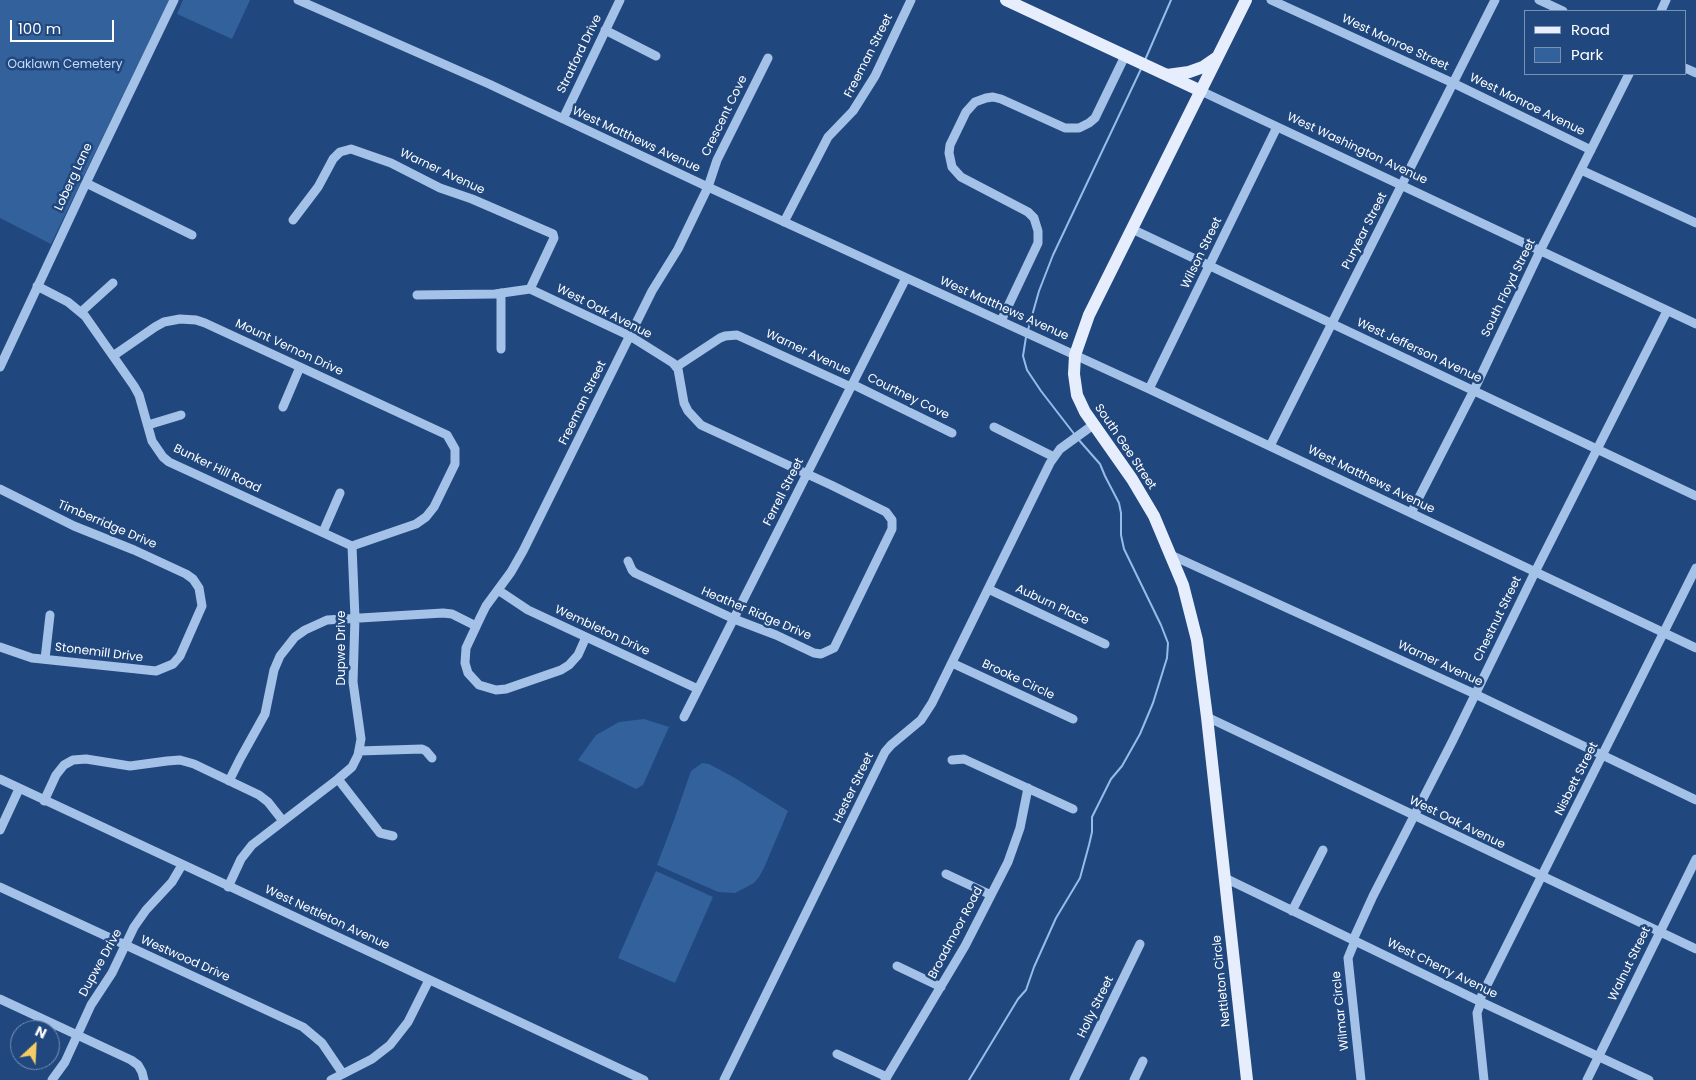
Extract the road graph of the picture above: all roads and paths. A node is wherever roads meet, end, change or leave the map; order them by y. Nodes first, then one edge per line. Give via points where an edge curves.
1 (174, 0) edge
2 (298, 0) edge
3 (620, 0) edge
4 (911, 0) edge
5 (1006, 0) edge
6 (1246, 0) edge
7 (1271, 0) edge
8 (1495, 0) edge
9 (1539, 0) edge
10 (1561, 10) edge
11 (606, 30) junction
12 (656, 56) dead end
13 (1128, 57) junction
14 (1218, 57) junction
15 (768, 58) dead end
16 (1161, 72) junction
17 (1629, 75) edge
18 (1453, 83) junction
19 (1201, 91) junction
20 (562, 119) junction
21 (1277, 127) junction
22 (1591, 150) junction
23 (1581, 170) junction
24 (86, 183) junction
25 (1402, 186) junction
26 (708, 188) junction
27 (293, 220) dead end
28 (784, 222) junction
29 (1696, 223) edge
30 (1132, 229) junction
31 (192, 235) dead end
32 (1540, 251) junction
33 (1208, 266) junction
34 (906, 278) junction
35 (113, 283) dead end
36 (37, 286) junction
37 (530, 289) junction
38 (501, 293) junction
39 (417, 295) dead end
40 (1667, 311) junction
41 (81, 312) junction
42 (1001, 321) junction
43 (1332, 324) junction
44 (1696, 324) edge
45 (630, 336) junction
46 (501, 349) dead end
47 (1075, 355) junction
48 (113, 356) junction
49 (0, 367) edge
50 (300, 367) junction
51 (676, 367) junction
52 (851, 385) junction
53 (1149, 389) junction
54 (1474, 390) junction
55 (283, 407) dead end
56 (181, 415) dead end
57 (148, 425) junction
58 (994, 427) dead end
59 (1089, 428) junction
60 (952, 432) dead end
61 (1270, 446) junction
62 (1597, 449) junction
63 (1054, 457) junction
64 (807, 474) junction
65 (0, 489) edge
66 (340, 493) dead end
67 (1696, 496) edge
68 (1411, 513) junction
69 (322, 532) junction
70 (352, 546) junction
71 (1171, 555) junction
72 (628, 561) dead end
73 (1696, 568) edge
74 (1535, 572) junction
75 (988, 589) junction
76 (200, 590) joint
77 (498, 590) junction
78 (50, 615) dead end
79 (355, 618) junction
80 (734, 619) junction
81 (476, 626) junction
82 (1664, 633) junction
83 (586, 637) junction
84 (1105, 644) dead end
85 (0, 647) edge
86 (1696, 648) edge
87 (46, 659) junction
88 (952, 663) junction
89 (698, 689) junction
90 (1475, 694) junction
91 (684, 717) dead end
92 (1207, 717) junction
93 (1073, 719) dead end
94 (359, 751) junction
95 (1603, 755) junction
96 (432, 758) dead end
97 (952, 760) dead end
98 (0, 779) edge
99 (338, 779) junction
100 (230, 781) junction
101 (1028, 788) junction
102 (19, 789) junction
103 (1696, 800) edge
104 (44, 801) junction
105 (1073, 809) dead end
106 (1414, 816) junction
107 (283, 821) junction
108 (0, 830) edge
109 (393, 836) dead end
110 (1323, 850) dead end
111 (1696, 859) edge
112 (182, 865) junction
113 (946, 874) dead end
114 (1542, 877) junction
115 (1225, 878) junction
116 (0, 887) edge
117 (228, 887) junction
118 (991, 895) junction
119 (1292, 911) junction
120 (1660, 933) junction
121 (1354, 941) junction
122 (1140, 944) dead end
123 (125, 945) junction
124 (1696, 949) edge
125 (896, 966) dead end
126 (429, 980) junction
127 (941, 987) junction
128 (0, 999) edge
129 (1480, 1001) junction
130 (77, 1036) junction
131 (837, 1054) dead end
132 (1599, 1056) junction
133 (1143, 1061) dead end
134 (343, 1074) junction
135 (886, 1078) edge
136 (52, 1080) edge
137 (144, 1080) edge
138 (331, 1080) edge
139 (644, 1080) edge
140 (724, 1080) edge
141 (1074, 1080) edge
142 (1134, 1080) edge
143 (1247, 1080) edge
144 (1361, 1080) edge
145 (1484, 1080) edge
146 (1587, 1080) edge
147 (1649, 1080) edge

1 - 24 street, Loberg Lane
2 - 20 street, West Matthews Avenue
3 - 11 street, Stratford Drive
4 - 28 street, Freeman Street via 859,104 821,148
5 - 13 main road, West Washington Avenue
6 - 14 main road, South Gee Street
7 - 18 street, West Monroe Street
8 - 18 street, Puryear Street
9 - 10 street
11 - 12 street
11 - 20 street, Stratford Drive
13 - 16 main road, West Washington Avenue
13 - 42 street via 1095,118 1085,126 1065,128 993,97 973,103 962,120 950,145 949,162 953,169 961,177 1028,212 1034,218 1038,231 1038,242
14 - 16 main road via 1189,72
14 - 19 main road, South Gee Street
15 - 26 street, Crescent Cove via 717,160
16 - 19 main road, West Washington Avenue
17 - 22 street, South Floyd Street
18 - 22 street, West Monroe Avenue
18 - 25 street, Puryear Street
19 - 21 street, West Washington Avenue
19 - 30 main road, South Gee Street
20 - 26 street, West Matthews Avenue
21 - 25 street, West Washington Avenue
21 - 33 street, Wilson Street
22 - 23 street, South Floyd Street
23 - 29 street
23 - 32 street, South Floyd Street
24 - 31 street
24 - 36 street, Loberg Lane
25 - 32 street, West Washington Avenue
25 - 43 street, Puryear Street
26 - 28 street, West Matthews Avenue
26 - 45 street, Freeman Street
27 - 37 street, Warner Avenue via 333,159 340,152 351,150 391,163 440,188 552,233 554,238
28 - 34 street, West Matthews Avenue
30 - 33 street, West Jefferson Avenue
30 - 47 main road, South Gee Street via 1089,314
32 - 40 street, West Washington Avenue
32 - 54 street, South Floyd Street
33 - 43 street, West Jefferson Avenue
33 - 53 street, Wilson Street
34 - 42 street, West Matthews Avenue
34 - 52 street, Ferrell Street
35 - 41 street
36 - 41 street, Bunker Hill Road
36 - 49 street, Loberg Lane
37 - 38 street
37 - 45 street, West Oak Avenue
38 - 39 street
38 - 46 street
40 - 44 street, West Washington Avenue
40 - 62 street, Chestnut Street
41 - 48 street, Bunker Hill Road
42 - 47 street, West Matthews Avenue
43 - 54 street, West Jefferson Avenue
43 - 61 street, Puryear Street
45 - 51 street, West Oak Avenue
45 - 77 street, Freeman Street via 523,551
47 - 53 street, West Matthews Avenue
47 - 59 main road, South Gee Street via 1077,395
48 - 50 street, Mount Vernon Drive via 164,322 184,319 205,323
48 - 57 street, Bunker Hill Road via 139,395
50 - 55 street
50 - 70 street, Mount Vernon Drive via 442,433 453,443 455,464 426,517 416,524
51 - 52 street, Warner Avenue via 720,338 737,335
51 - 64 street via 684,403 694,420
52 - 60 street, Courtney Cove
52 - 64 street, Ferrell Street
53 - 61 street, West Matthews Avenue
54 - 62 street, West Jefferson Avenue
54 - 68 street, South Floyd Street
56 - 57 street
57 - 69 street, Bunker Hill Road via 156,448 169,462
58 - 63 street
59 - 63 street, Hester Street
59 - 71 main road, South Gee Street via 1132,480 1154,516
61 - 68 street, West Matthews Avenue
62 - 67 street, West Jefferson Avenue
62 - 74 street, Chestnut Street
63 - 75 street, Hester Street
64 - 80 street, Ferrell Street
64 - 80 street, Heather Ridge Drive via 886,512 892,520 892,529 832,650 814,653 776,634
65 - 76 street, Timberridge Drive via 74,526 186,574
66 - 69 street
68 - 74 street, West Matthews Avenue
69 - 70 street, Bunker Hill Road
70 - 79 street, Dupwe Drive
71 - 90 street, Warner Avenue
71 - 92 main road, South Gee Street via 1197,640
72 - 80 street, Heather Ridge Drive via 635,573
73 - 82 street, Nisbett Street
74 - 82 street, West Matthews Avenue
74 - 90 street, Chestnut Street
75 - 84 street, Auburn Place
75 - 88 street, Hester Street
76 - 87 street, Stonemill Drive via 202,606 180,656 163,669 149,672
77 - 81 street, Freeman Street
77 - 83 street, Wembleton Drive via 528,610
78 - 87 street
79 - 81 street via 443,613
79 - 94 street, Dupwe Drive via 353,676 361,739
79 - 100 street via 327,620 313,625 285,648 274,670 265,714
80 - 89 street, Ferrell Street
81 - 83 street, Freeman Street via 466,648 468,673 479,685 496,690 565,667 578,655
82 - 86 street, West Matthews Avenue
82 - 95 street, Nisbett Street
83 - 89 street, Wembleton Drive
85 - 87 street, Stonemill Drive
88 - 93 street, Brooke Circle
88 - 140 street, Hester Street via 921,720 886,752
89 - 91 street, Ferrell Street
90 - 95 street, Warner Avenue
90 - 106 street, Chestnut Street
92 - 106 street, West Oak Avenue
92 - 115 main road, South Gee Street
94 - 96 street via 422,749
94 - 99 street via 352,767
95 - 103 street, Warner Avenue
95 - 114 street, Nisbett Street
97 - 101 street via 964,759
98 - 102 street, West Nettleton Avenue
99 - 107 street
99 - 109 street via 380,833
100 - 104 street via 186,761 130,766 81,758 60,769
100 - 107 street via 259,795
101 - 105 street
101 - 118 street, Broadmoor Road via 1012,853
102 - 104 street, West Nettleton Avenue
102 - 108 street
104 - 112 street, West Nettleton Avenue
106 - 114 street, West Oak Avenue
106 - 121 street, Chestnut Street
107 - 117 street via 252,845
110 - 119 street
111 - 120 street, Walnut Street
112 - 117 street, West Nettleton Avenue
112 - 123 street, Dupwe Drive via 172,882 146,910
113 - 118 street
114 - 120 street, West Oak Avenue
114 - 129 street, Nisbett Street
115 - 119 street, West Cherry Avenue
115 - 143 main road, Nettleton Circle
116 - 123 street, Westwood Drive
117 - 126 street, West Nettleton Avenue
118 - 127 street, Broadmoor Road
119 - 121 street, West Cherry Avenue
120 - 124 street, West Oak Avenue
120 - 132 street, Walnut Street
121 - 129 street, West Cherry Avenue
121 - 144 street, Wilmar Circle via 1348,958
122 - 141 street, Holly Street
123 - 130 street, Dupwe Drive
123 - 134 street, Westwood Drive via 303,1027 322,1043
125 - 127 street
126 - 134 street via 399,1034 372,1059
126 - 139 street, West Nettleton Avenue
127 - 135 street, Broadmoor Road
128 - 130 street
129 - 132 street, West Cherry Avenue
129 - 145 street via 1477,1012
130 - 136 street, Dupwe Drive
130 - 137 street via 131,1060 142,1072
131 - 135 street
132 - 146 street, Walnut Street
132 - 147 street, West Cherry Avenue
133 - 142 street
134 - 138 street

